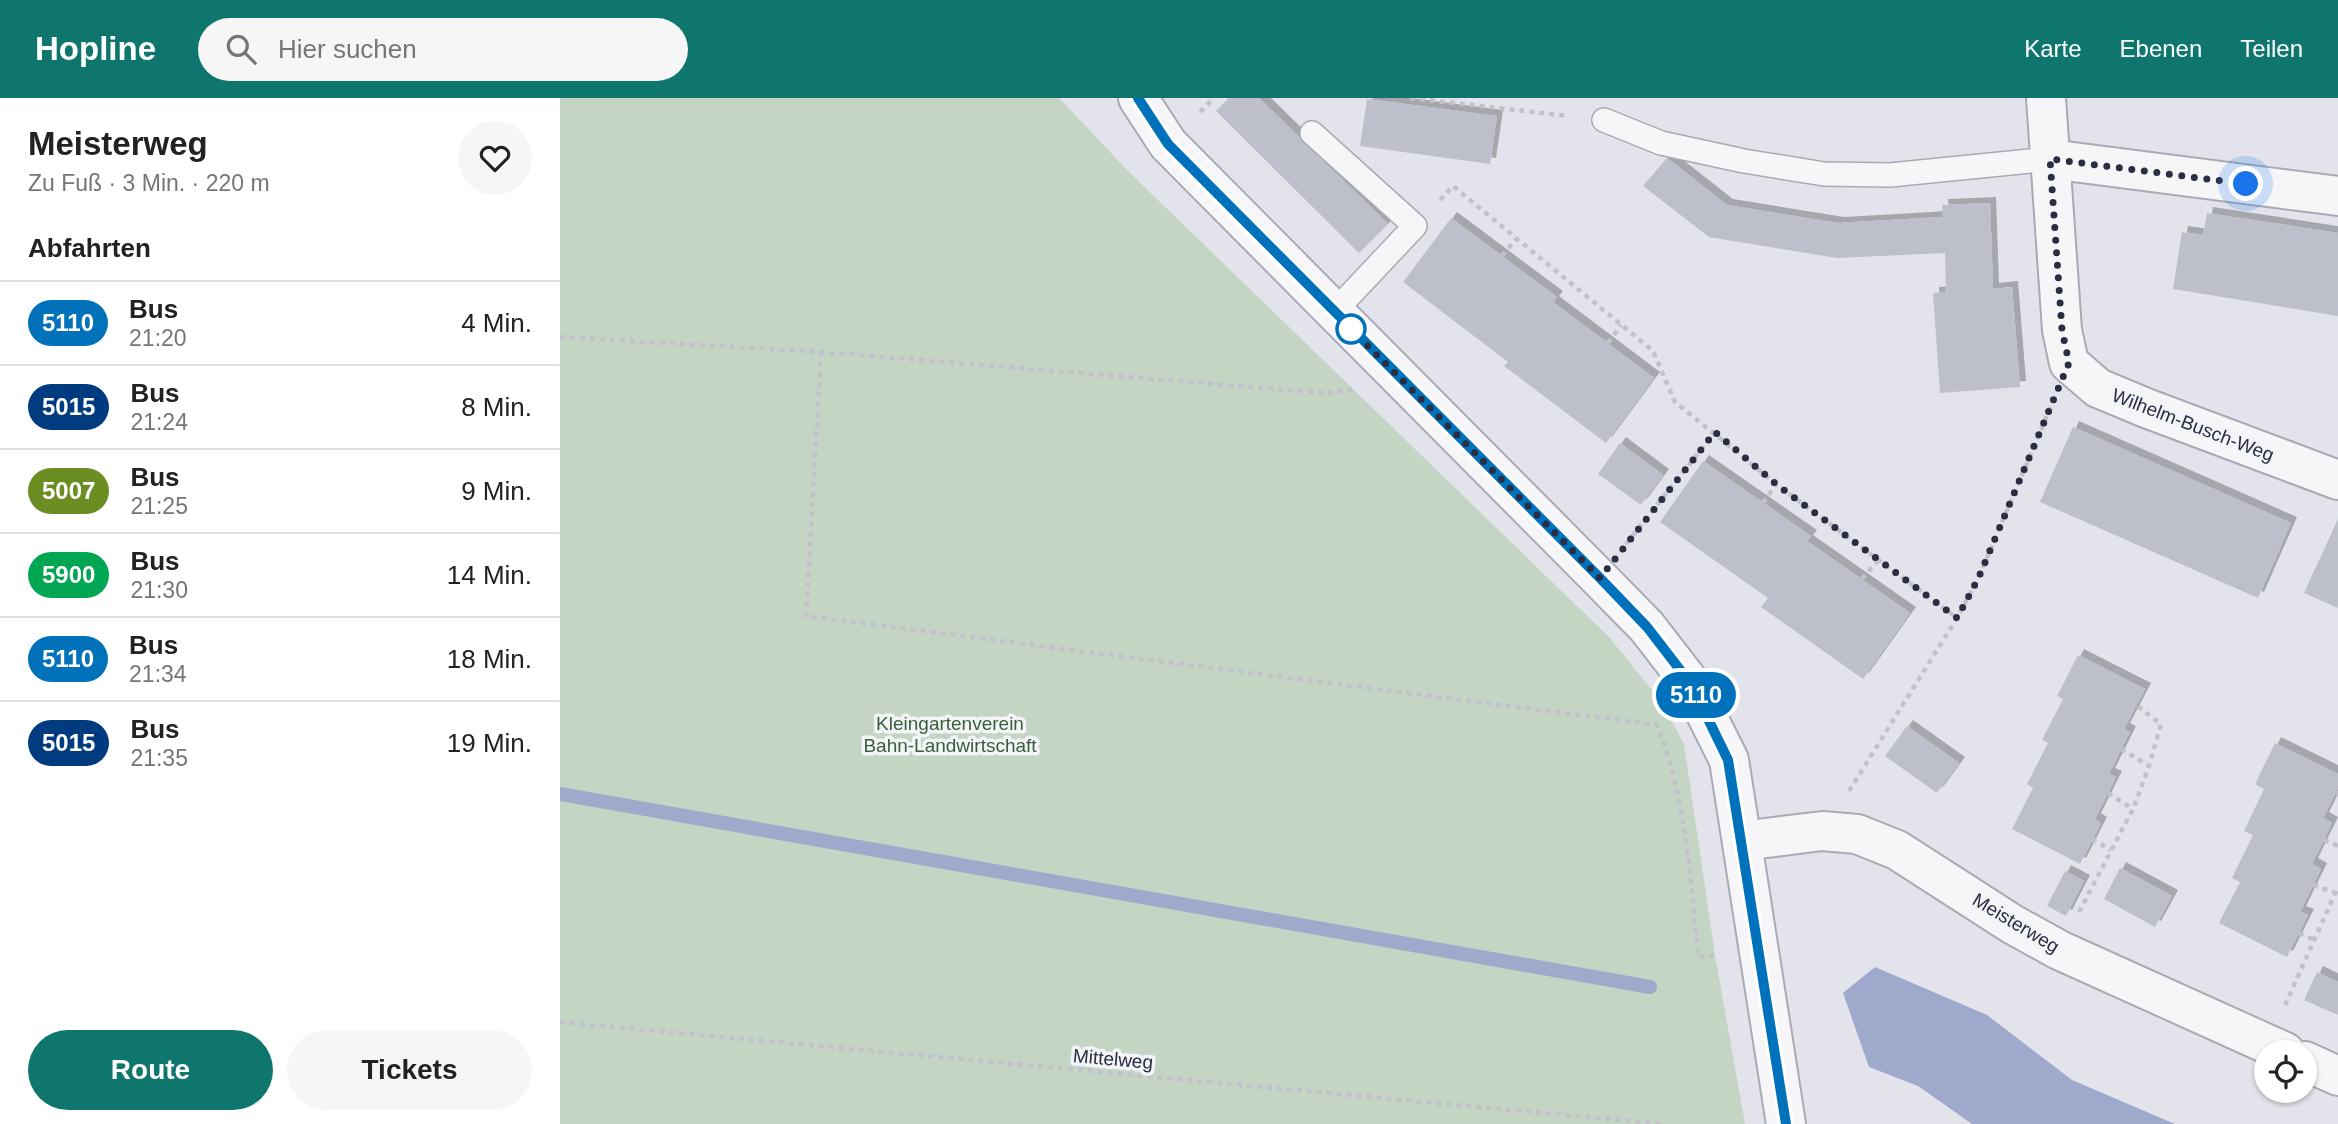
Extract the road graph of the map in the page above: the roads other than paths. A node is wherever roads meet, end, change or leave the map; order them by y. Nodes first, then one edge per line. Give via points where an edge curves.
1 (1138, 98) edge
2 (2046, 98) edge
3 (1604, 120) road end
4 (1312, 133) dead end
5 (2050, 159) junction
6 (2338, 196) edge
7 (1334, 312) junction
8 (2338, 480) edge
9 (1742, 841) junction
10 (2258, 1040) edge
11 (2317, 1066) edge
12 (2338, 1076) edge
13 (1786, 1124) edge

1 - 7 street via 1168,144
2 - 5 street
3 - 5 lane via 1661,143 1824,174 1890,175
4 - 7 lane via 1415,226
5 - 6 street
5 - 8 street, Wilhelm-Busch-Weg via 2062,330 2069,363 2098,388
7 - 9 street via 1600,578 1647,627 1691,684 1728,760
9 - 10 street, Meisterweg via 1822,831 1857,834 1897,850 2059,950
9 - 13 street
11 - 12 street

